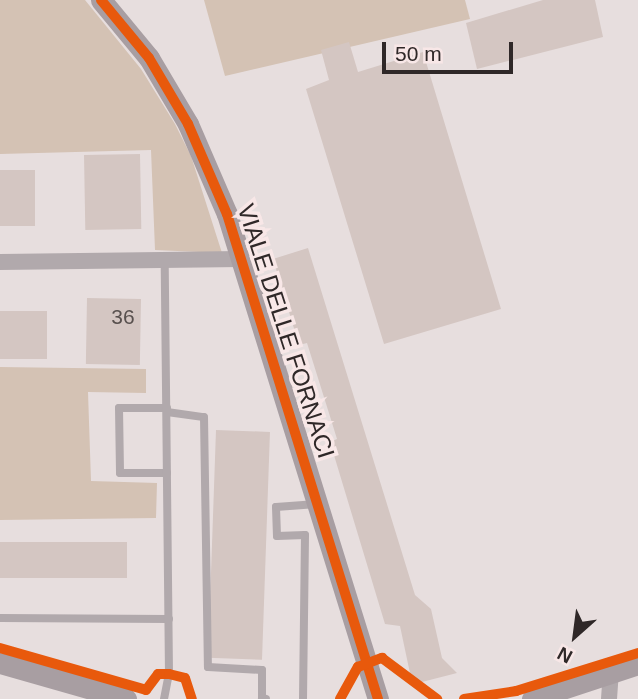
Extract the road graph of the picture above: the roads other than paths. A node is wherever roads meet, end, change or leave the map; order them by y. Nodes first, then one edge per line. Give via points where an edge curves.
1 (102, 0) edge
2 (241, 258) junction
3 (0, 262) edge
4 (165, 262) junction
5 (167, 410) junction
6 (167, 473) junction
7 (321, 504) junction
8 (0, 618) edge
9 (169, 619) junction
10 (0, 663) edge
11 (638, 664) edge
12 (611, 673) junction
13 (86, 693) edge
14 (126, 699) edge
15 (164, 699) edge
16 (267, 699) edge
17 (303, 699) edge
18 (378, 699) edge
19 (532, 699) edge
20 (609, 699) edge

1 - 2 street, VIALE DELLE FORNACI via 149,58 188,124
2 - 4 street
2 - 7 street, VIALE DELLE FORNACI
3 - 4 street
4 - 5 lane
5 - 6 lane
5 - 6 lane via 119,408 120,473
5 - 16 lane via 204,417 208,667 261,670 262,698
6 - 9 lane
7 - 17 lane via 275,507 277,536 305,536
7 - 18 street, VIALE DELLE FORNACI
8 - 9 lane
9 - 15 lane
10 - 13 street
11 - 12 street
12 - 19 street
12 - 20 street
13 - 14 street

